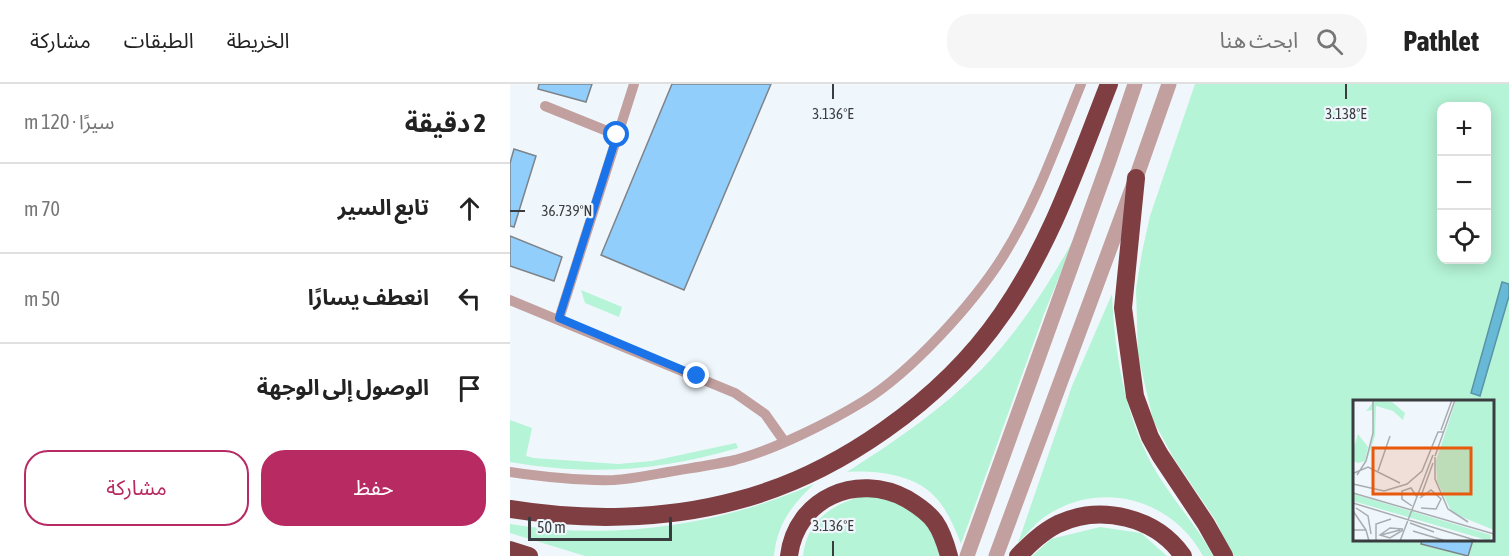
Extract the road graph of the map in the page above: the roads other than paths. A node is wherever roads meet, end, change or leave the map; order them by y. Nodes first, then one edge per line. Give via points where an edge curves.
1 (634, 84) edge
2 (1081, 84) edge
3 (1109, 84) edge
4 (1135, 84) edge
5 (1169, 84) edge
6 (545, 106) dead end
7 (617, 135) junction
8 (1136, 178) junction
9 (510, 300) edge
10 (559, 318) junction
11 (784, 441) junction
12 (510, 472) edge
13 (510, 509) edge
14 (510, 550) edge
15 (529, 556) edge
16 (789, 556) edge
17 (949, 556) edge
18 (967, 556) edge
19 (996, 556) edge
20 (1018, 556) edge
21 (1183, 556) edge
22 (1224, 556) edge

1 - 7 lane
2 - 11 lane via 1037,192 1002,258 973,297 916,360 865,400
3 - 13 highway via 1060,208 1002,314 948,377 884,430 813,472 736,501 613,517
4 - 18 street
5 - 8 street
6 - 7 lane
7 - 10 lane
8 - 19 street
8 - 22 highway via 1123,308 1135,396 1160,455
9 - 10 lane
10 - 11 lane via 735,393 765,414
11 - 12 lane via 736,459 642,477 582,480
14 - 15 highway
16 - 17 highway via 794,534 811,509 828,497 865,488 890,490 926,511 935,522
20 - 21 highway via 1058,524 1101,515 1144,524 1169,540

